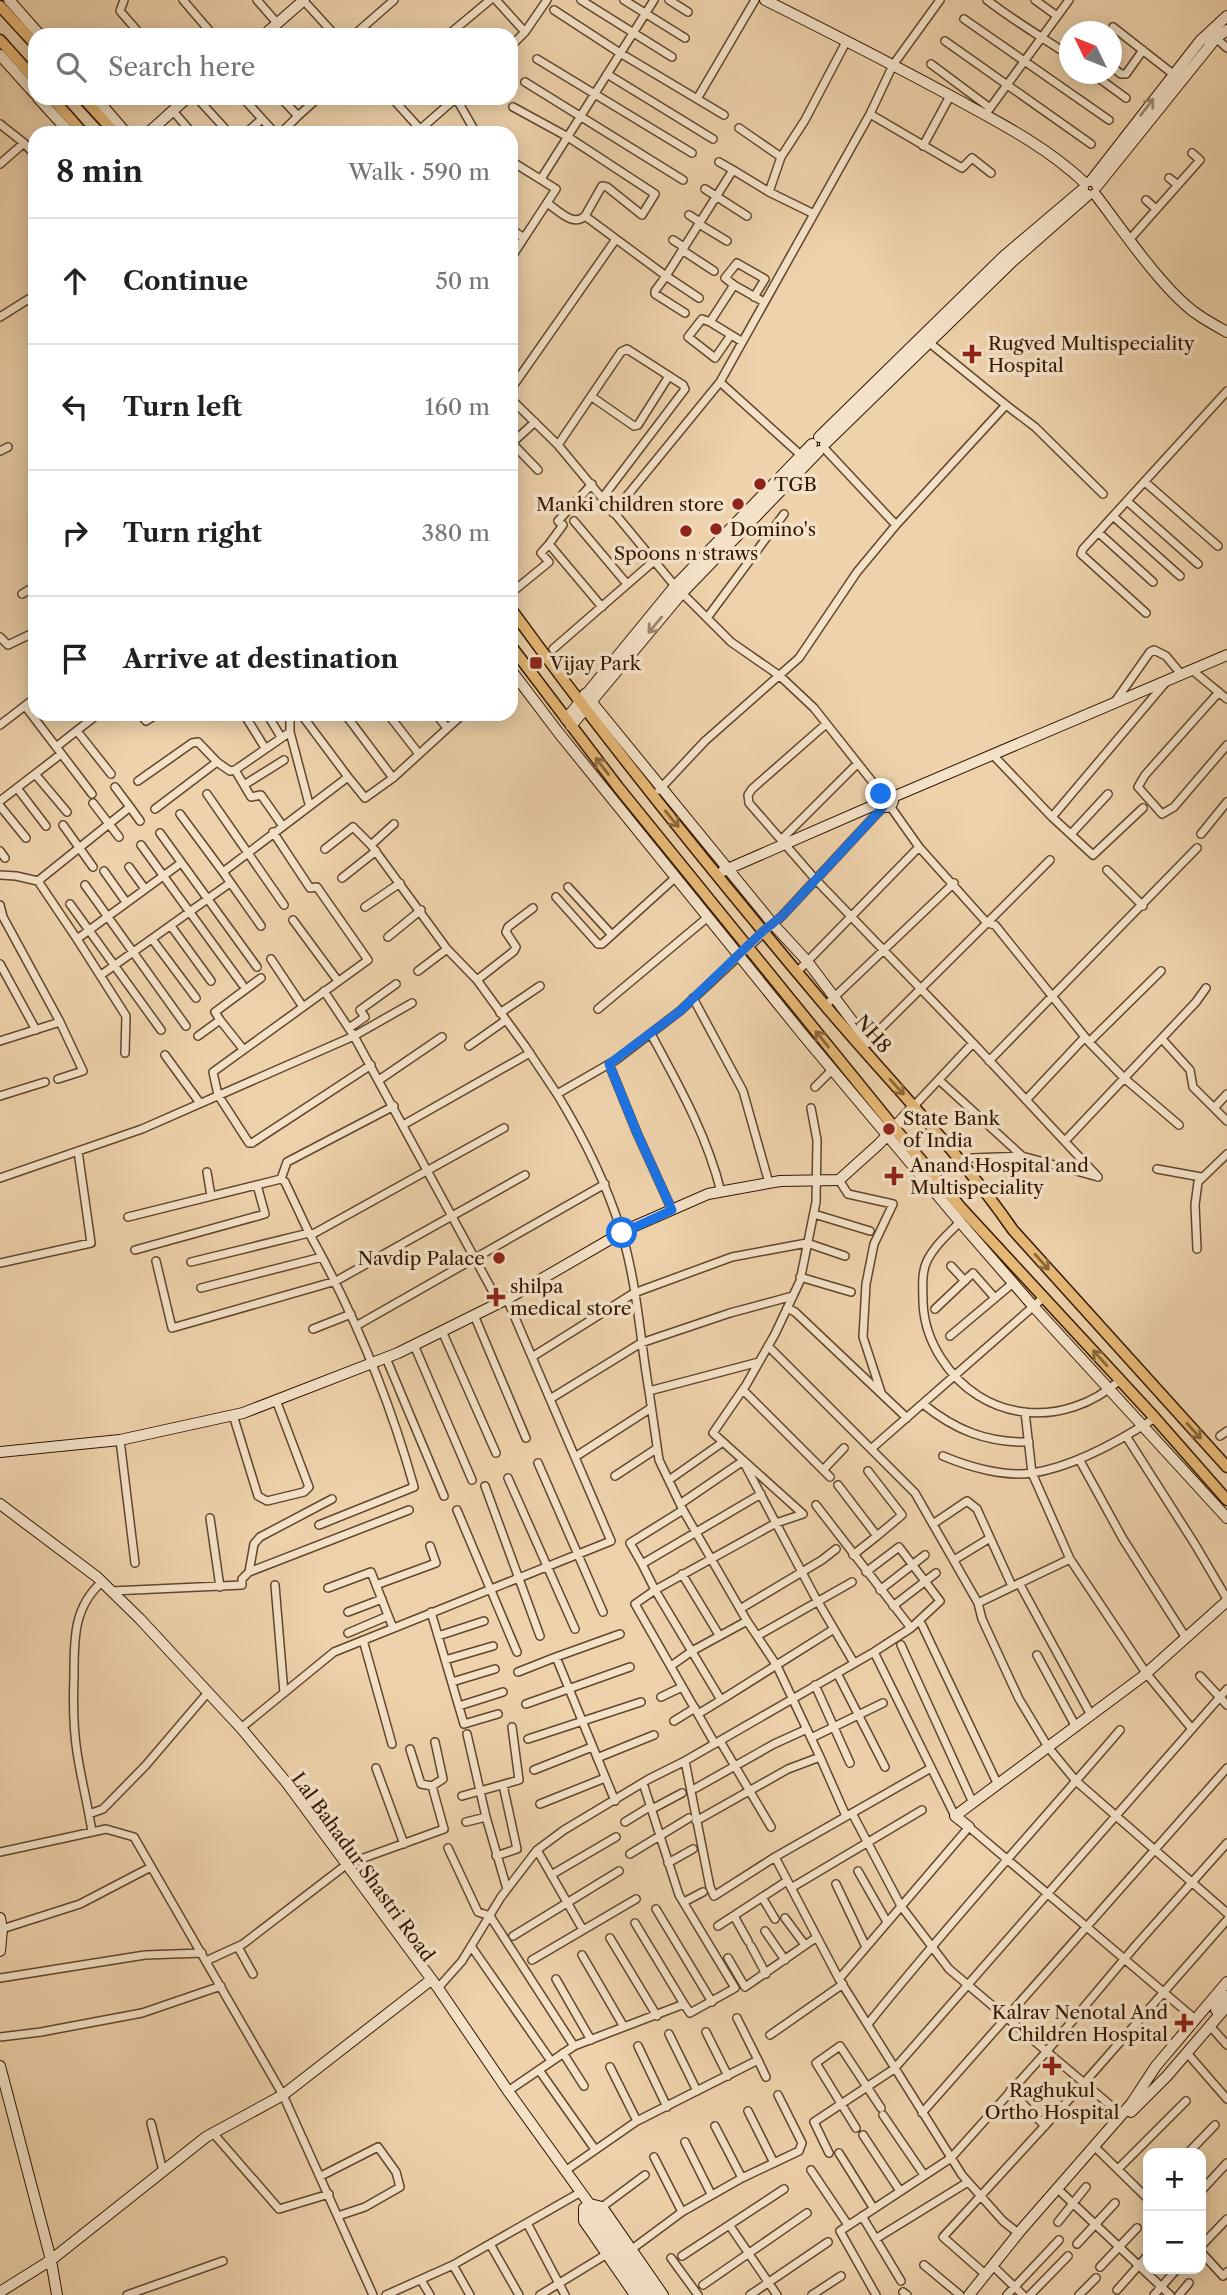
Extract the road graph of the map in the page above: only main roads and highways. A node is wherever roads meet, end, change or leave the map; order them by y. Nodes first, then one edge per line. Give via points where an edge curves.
1 (7, 2) edge
2 (28, 34) edge
3 (0, 40) edge
4 (28, 71) edge
5 (58, 105) edge
6 (89, 105) edge
7 (77, 126) edge
8 (109, 126) edge
9 (518, 618) edge
10 (518, 655) edge
11 (1227, 1467) edge
12 (1227, 1500) edge

1 - 2 main road
3 - 4 main road
5 - 7 main road
6 - 8 main road
9 -> 11 main road, NH8 via 825,1006 865,1045 986,1190 1013,1230
12 -> 10 main road via 1044,1297 964,1218 891,1131 743,951

